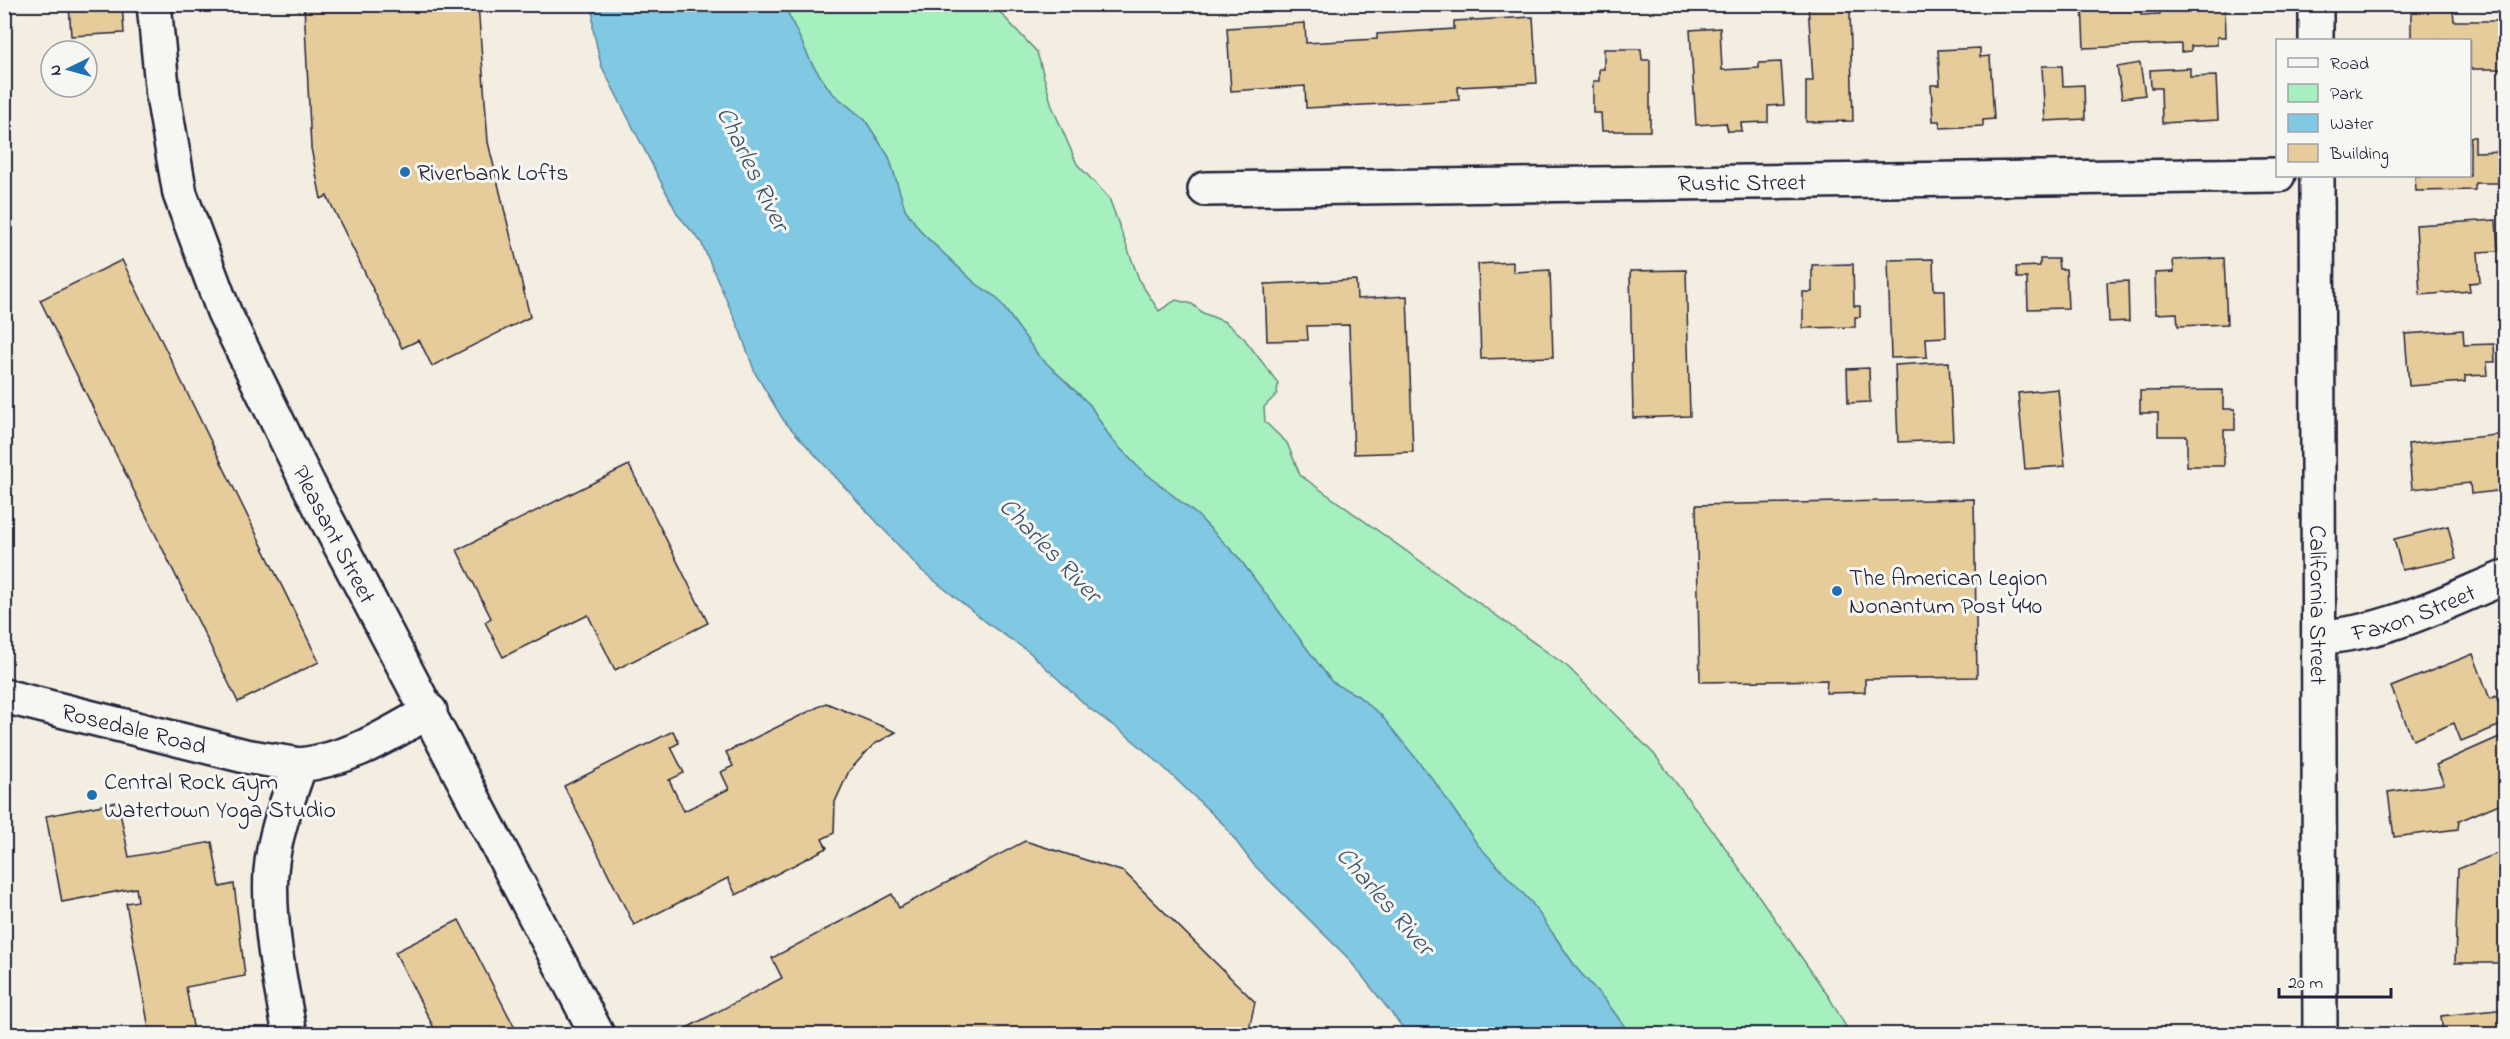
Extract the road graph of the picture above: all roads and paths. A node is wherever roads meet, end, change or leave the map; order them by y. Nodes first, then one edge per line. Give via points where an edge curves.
1 (154, 4) edge
2 (2316, 4) edge
3 (2316, 39) edge
4 (2276, 175) edge
5 (2317, 177) edge
6 (1205, 189) dead end
7 (2505, 577) edge
8 (2319, 637) junction
9 (4, 696) edge
10 (430, 711) junction
11 (300, 765) junction
12 (290, 1035) edge
13 (597, 1035) edge
14 (2320, 1035) edge

1 - 10 street, Pleasant Street via 170,147 194,236 267,403
2 - 3 street
4 - 6 street, Rustic Street
5 - 8 street, California Street
7 - 8 street, Faxon Street via 2375,629
8 - 14 street, California Street
9 - 11 street, Rosedale Road via 245,756
10 - 11 street, Rosedale Road via 358,751
10 - 13 street, Pleasant Street
11 - 12 street via 281,819 271,870 272,921

